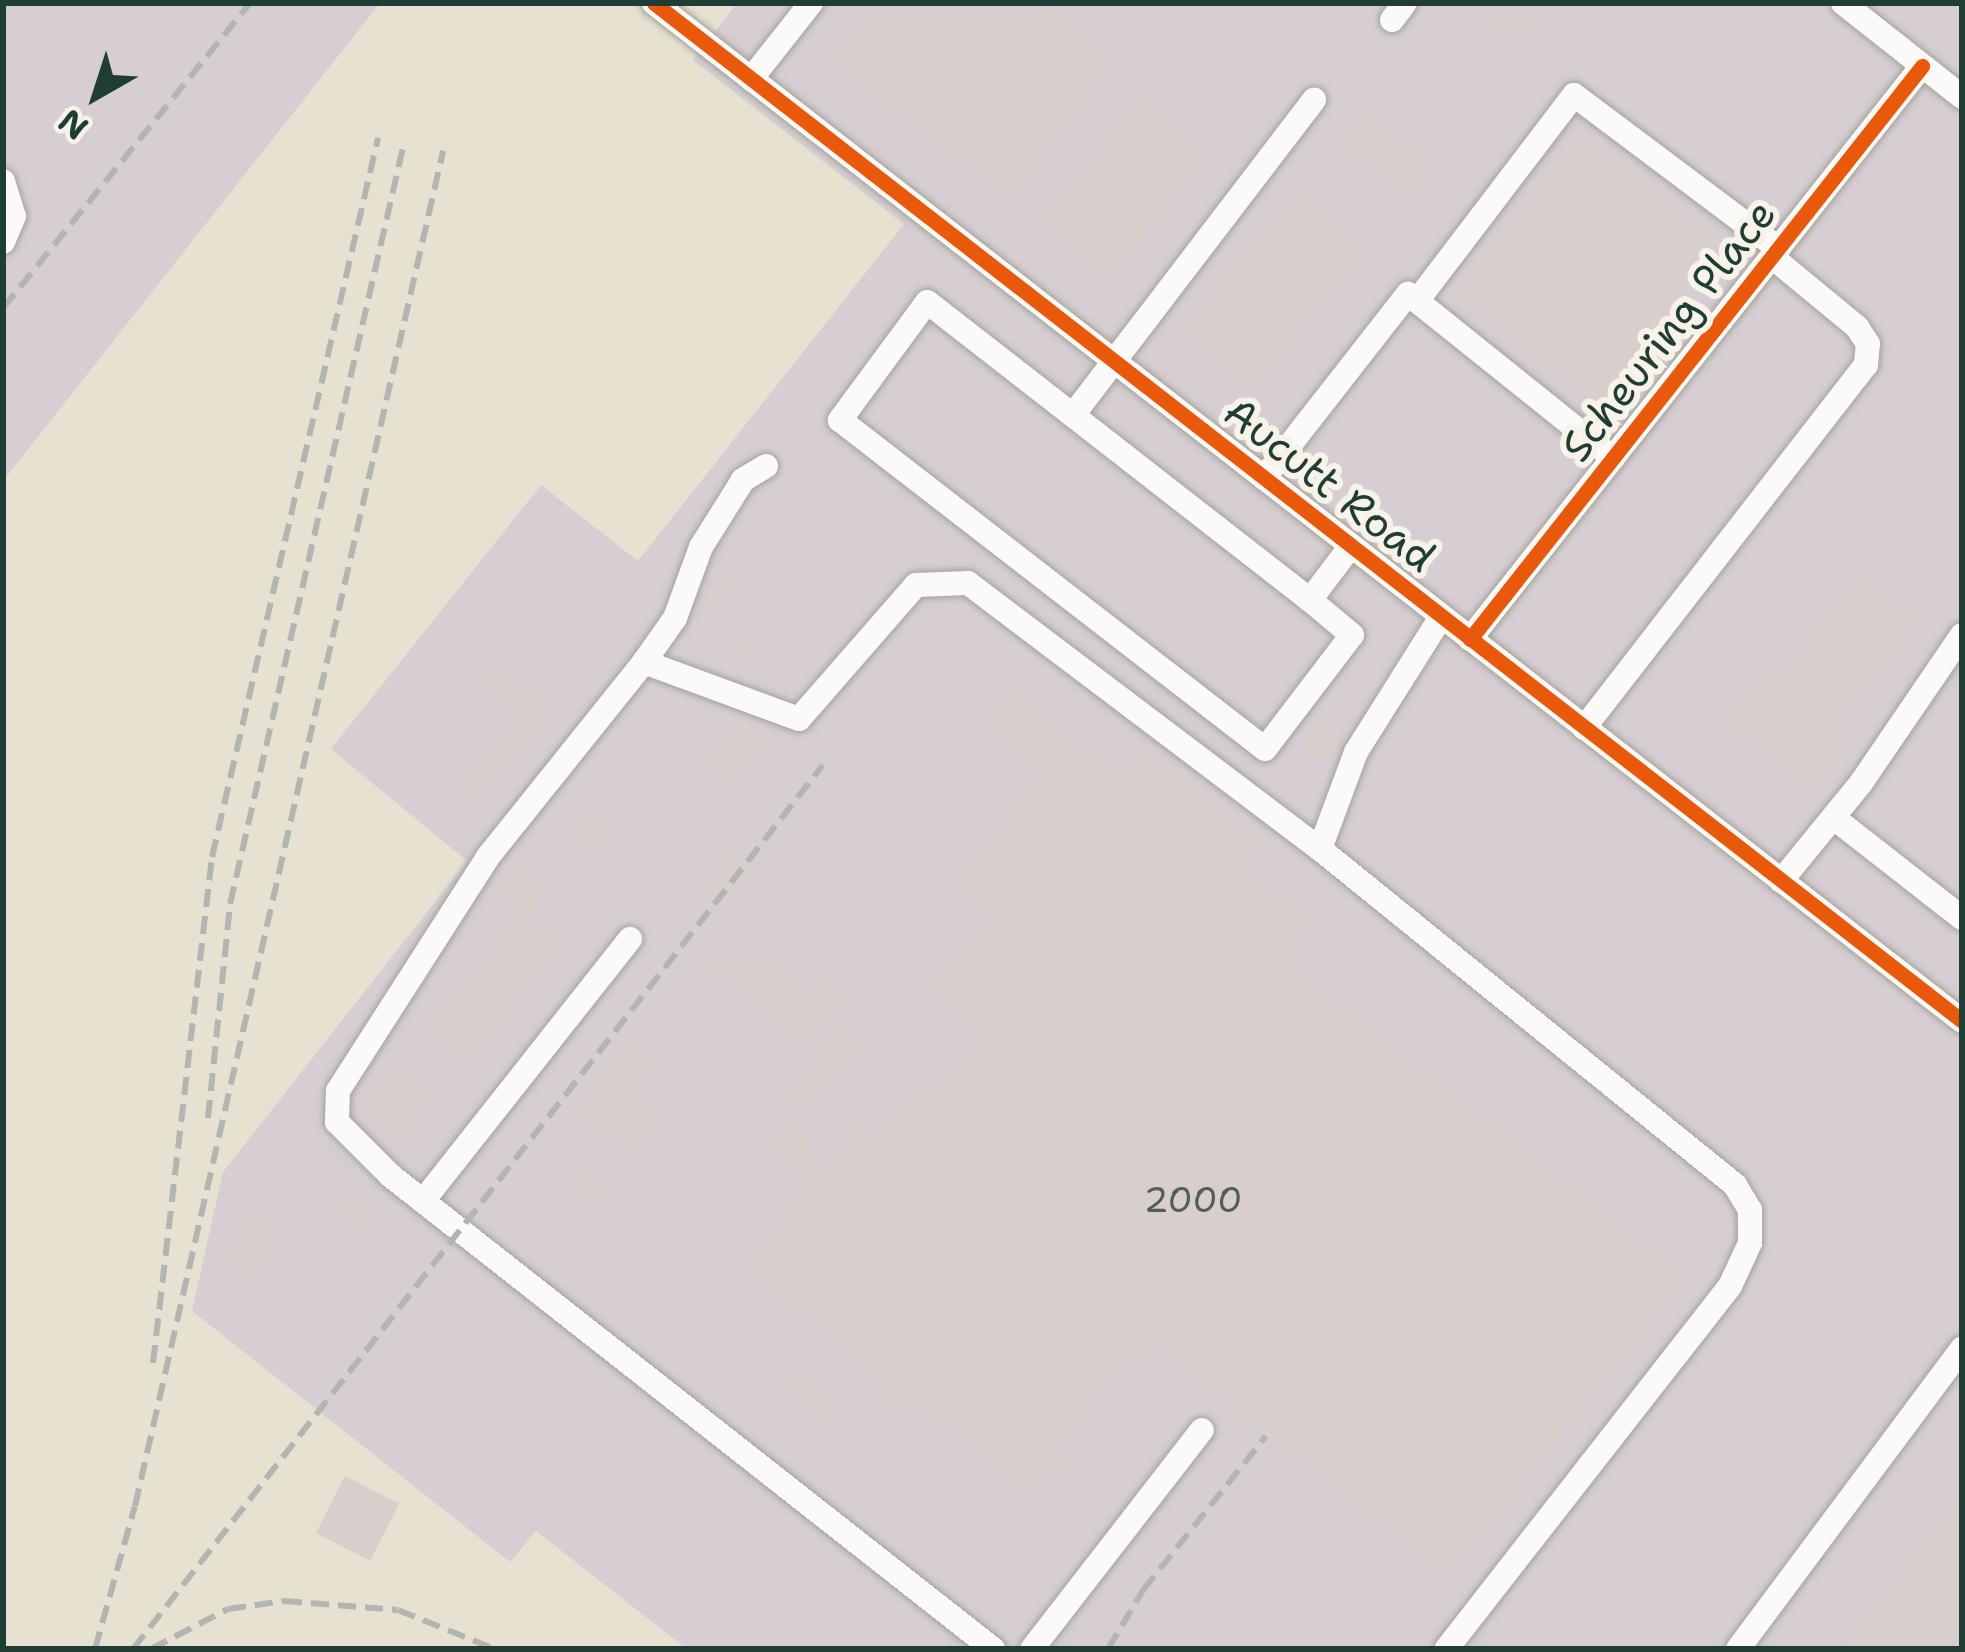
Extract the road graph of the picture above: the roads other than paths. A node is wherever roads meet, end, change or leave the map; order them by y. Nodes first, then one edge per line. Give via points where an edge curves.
1 (654, 3) edge
2 (811, 3) edge
3 (1843, 3) edge
4 (1922, 66) junction
5 (751, 79) junction
6 (1962, 97) edge
7 (1314, 100) dead end
8 (3, 181) edge
9 (3, 242) edge
10 (1775, 253) junction
11 (1417, 301) junction
12 (1114, 361) junction
13 (1073, 415) junction
14 (1613, 458) junction
15 (766, 466) dead end
16 (1264, 478) junction
17 (1352, 547) junction
18 (1310, 600) junction
19 (1962, 614) edge
20 (1442, 617) junction
21 (1470, 639) junction
22 (1957, 639) edge
23 (644, 662) junction
24 (1584, 728) junction
25 (1834, 818) junction
26 (1320, 849) junction
27 (1781, 881) junction
28 (1962, 919) edge
29 (630, 939) dead end
30 (1962, 1021) edge
31 (423, 1202) junction
32 (1962, 1348) edge
33 (1202, 1430) dead end
34 (992, 1649) edge
35 (1032, 1649) edge
36 (1446, 1649) edge
37 (1738, 1649) edge

1 - 5 street, Aucutt Road
2 - 5 street
3 - 4 street
4 - 6 street
4 - 10 street, Scheuring Place
5 - 12 street, Aucutt Road
7 - 12 street
8 - 9 street via 14,216
10 - 11 street via 1574,95
10 - 14 street, Scheuring Place
10 - 24 street via 1857,327 1868,344 1866,365
11 - 14 street
11 - 16 street via 1408,293
12 - 13 street
12 - 16 street, Aucutt Road
13 - 18 street
13 - 18 street via 927,302 840,420 1265,749 1352,635
14 - 21 street, Scheuring Place
15 - 23 street via 743,480 701,547 675,618
16 - 17 street, Aucutt Road
17 - 18 street
17 - 20 street, Aucutt Road
19 - 22 street
20 - 21 street, Aucutt Road
20 - 26 street via 1355,752
21 - 24 street, Aucutt Road
22 - 25 street
23 - 26 street via 799,719 916,586 968,583
23 - 31 street via 488,857 338,1091 337,1122 350,1142
24 - 27 street, Aucutt Road
25 - 27 street
25 - 28 street
26 - 36 street via 1736,1185 1750,1210 1750,1243 1730,1286
27 - 30 street, Aucutt Road
29 - 31 street
31 - 34 street
32 - 37 street
33 - 35 street

